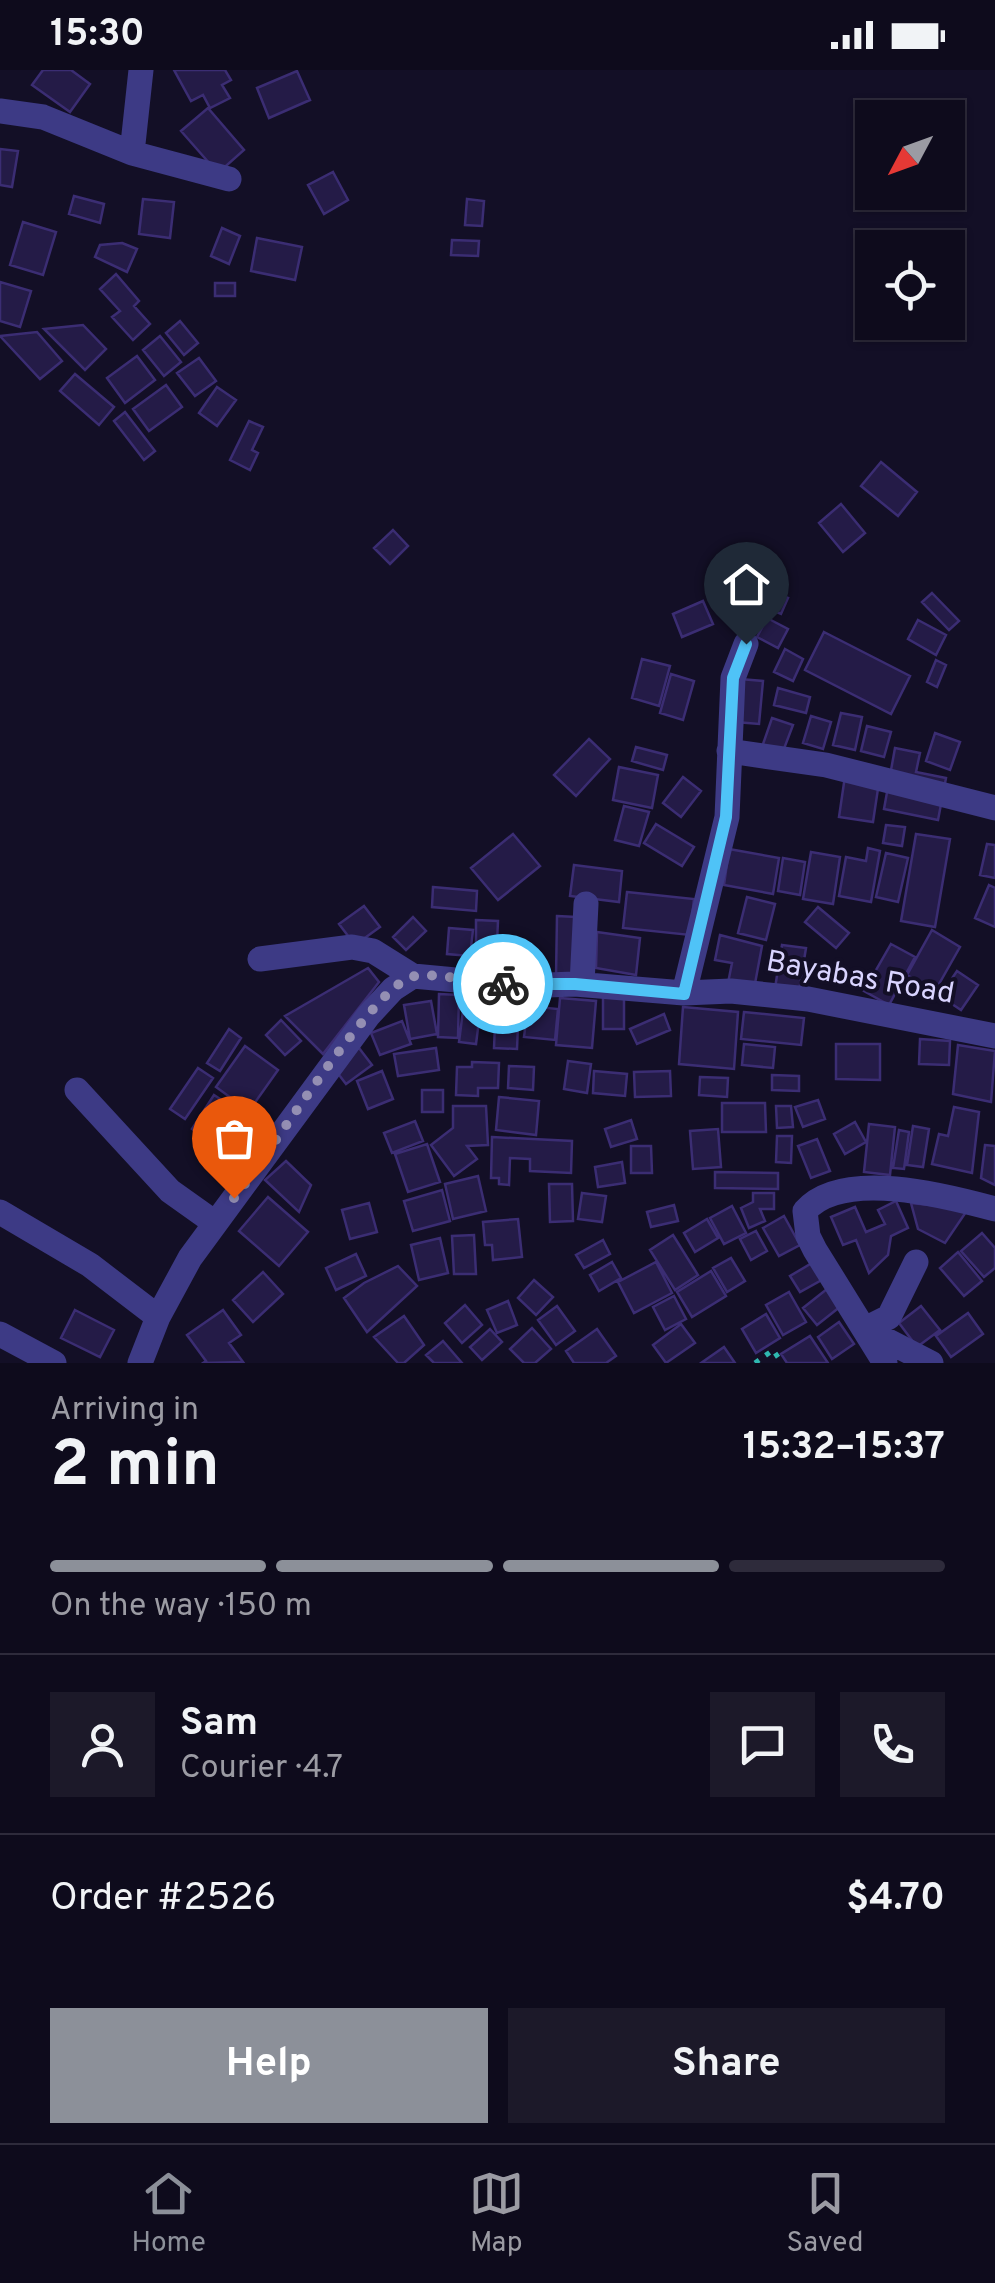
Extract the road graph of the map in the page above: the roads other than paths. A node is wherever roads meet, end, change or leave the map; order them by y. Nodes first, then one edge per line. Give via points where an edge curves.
1 (141, 70) edge
2 (0, 112) edge
3 (132, 153) junction
4 (229, 180) dead end
5 (746, 644) dead end
6 (729, 751) junction
7 (995, 808) edge
8 (586, 904) dead end
9 (260, 958) dead end
10 (413, 976) junction
11 (582, 984) junction
12 (684, 994) junction
13 (995, 1036) edge
14 (77, 1090) dead end
15 (995, 1209) edge
16 (0, 1212) edge
17 (215, 1223) junction
18 (916, 1262) dead end
19 (158, 1317) junction
20 (865, 1329) junction
21 (0, 1334) edge
22 (54, 1363) edge
23 (140, 1363) edge
24 (884, 1363) edge
25 (932, 1363) edge

1 - 3 street
2 - 3 street via 43,117
3 - 4 street
5 - 6 street via 733,678
6 - 7 street via 826,765
6 - 12 street via 726,817
8 - 11 street
9 - 10 street via 352,947 373,951
10 - 11 street, Bayabas Road
10 - 17 street via 368,1016
11 - 12 street, Bayabas Road
12 - 13 street, Bayabas Road via 808,999
14 - 17 street via 170,1191
15 - 20 street via 940,1194 873,1189 813,1202 806,1211 808,1236
16 - 19 street via 90,1265
17 - 19 street
18 - 20 street via 889,1317
19 - 23 street
20 - 24 street
20 - 25 street
21 - 22 street

